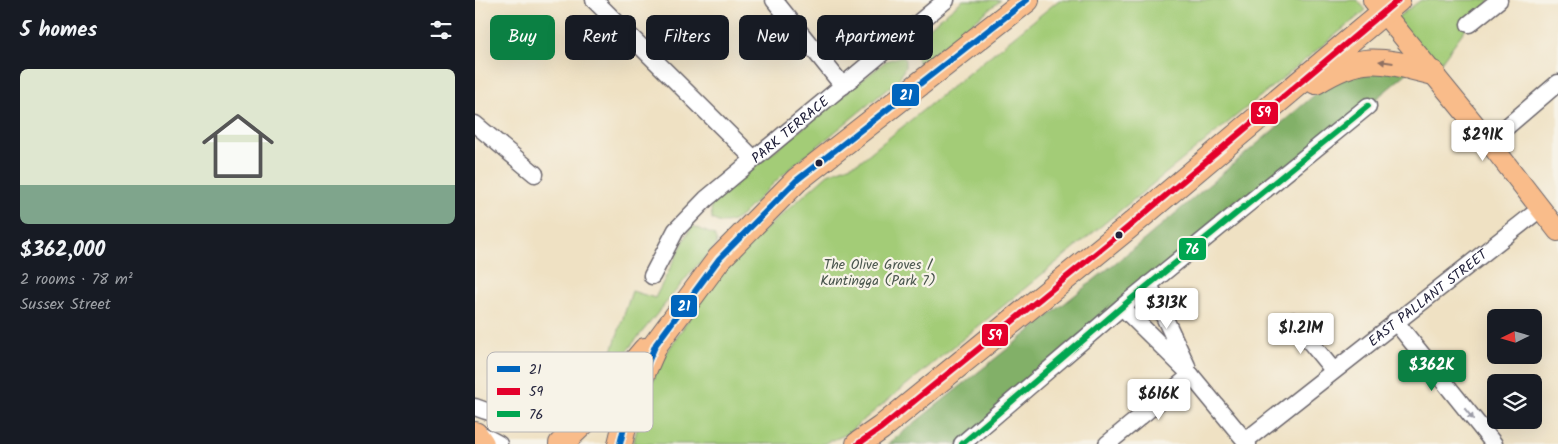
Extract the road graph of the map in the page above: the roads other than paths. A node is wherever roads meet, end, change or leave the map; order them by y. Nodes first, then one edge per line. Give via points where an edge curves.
1 (595, 0) edge
2 (774, 0) edge
3 (946, 0) edge
4 (1027, 0) edge
5 (1499, 0) edge
6 (1385, 4) edge
7 (1469, 24) dead end
8 (1433, 73) junction
9 (1558, 83) edge
10 (843, 86) junction
11 (1368, 106) dead end
12 (1252, 123) junction
13 (475, 124) edge
14 (1489, 142) junction
15 (754, 159) junction
16 (535, 174) dead end
17 (1540, 209) junction
18 (1558, 231) edge
19 (651, 276) dead end
20 (1149, 284) junction
21 (1122, 307) junction
22 (1293, 320) dead end
23 (1395, 321) junction
24 (669, 323) junction
25 (643, 352) edge
26 (653, 353) edge
27 (1333, 370) junction
28 (1191, 375) junction
29 (574, 432) edge
30 (475, 433) edge
31 (1246, 442) edge
32 (483, 444) edge
33 (499, 444) edge
34 (561, 444) edge
35 (858, 444) edge
36 (962, 444) edge
37 (1107, 444) edge
38 (1494, 444) edge

1 - 15 street
2 - 10 street
3 - 10 street, PARK TERRACE
4 - 24 highway via 797,180 719,259
5 - 7 street
6 - 8 main road
6 - 12 highway
8 -> 12 highway via 1387,61 1362,61 1339,68
8 - 14 main road
9 - 14 street
10 - 15 street, PARK TERRACE
11 - 20 street
12 - 35 highway via 1126,229
13 - 16 street
14 - 17 main road
15 - 19 street, PARK TERRACE via 706,199 676,230
17 - 18 main road
17 - 23 street, EAST PALLANT STREET
20 - 21 street
20 - 28 street
21 - 28 street
21 - 36 street
22 - 27 street
23 - 27 street, EAST PALLANT STREET
23 -> 38 street
24 - 25 highway
24 - 26 highway
27 - 31 street, EAST PALLANT STREET
28 - 31 street
28 - 37 street
29 - 34 highway
30 - 32 highway
30 - 33 street

